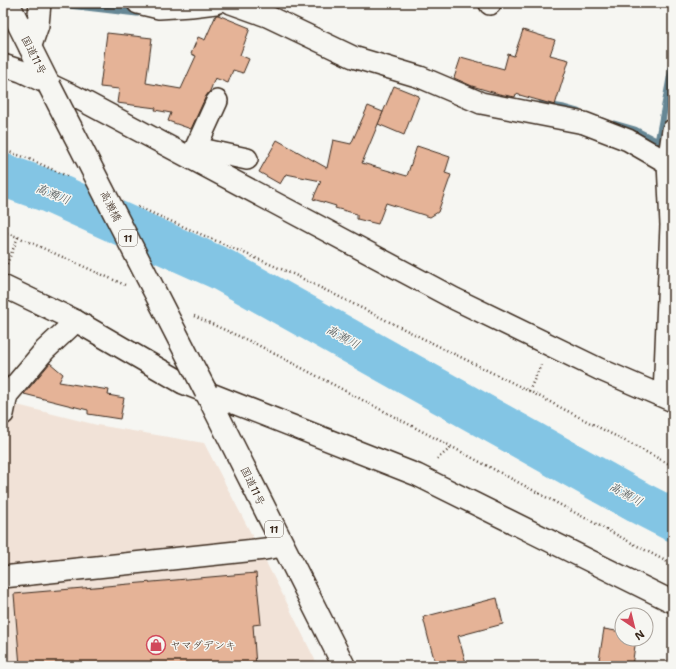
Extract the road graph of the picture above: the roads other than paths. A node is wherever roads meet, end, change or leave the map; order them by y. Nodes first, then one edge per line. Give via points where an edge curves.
1 (8, 3) edge
2 (40, 3) edge
3 (138, 3) edge
4 (216, 3) edge
5 (231, 3) edge
6 (30, 48) junction
7 (3, 65) edge
8 (49, 85) junction
9 (217, 100) dead end
10 (673, 130) edge
11 (193, 153) junction
12 (247, 159) dead end
13 (668, 163) junction
14 (672, 225) edge
15 (3, 286) edge
16 (76, 321) junction
17 (206, 392) junction
18 (669, 399) edge
19 (3, 414) edge
20 (283, 546) junction
21 (3, 577) edge
22 (673, 602) edge
23 (344, 666) edge

1 - 6 highway, 国道11号 / 11
2 - 6 street via 38,25
3 - 4 street via 159,8
5 - 13 street via 267,16 354,57 420,77 481,103 584,124 628,140
6 - 8 highway, 国道11号 / 11
7 - 8 street via 22,71
8 - 11 street
8 - 17 highway, 高瀬橋 / 11, bridge
9 - 11 street
10 - 13 street
11 - 12 street
11 - 18 street via 455,299 599,369
13 - 14 street
14 - 18 street
15 - 16 street
16 - 17 street via 183,383
16 - 19 street via 45,350 7,395
17 - 20 highway, 国道11号 / 11
17 - 22 street via 417,475
20 - 21 street
20 - 23 highway, 国道11号 / 11

